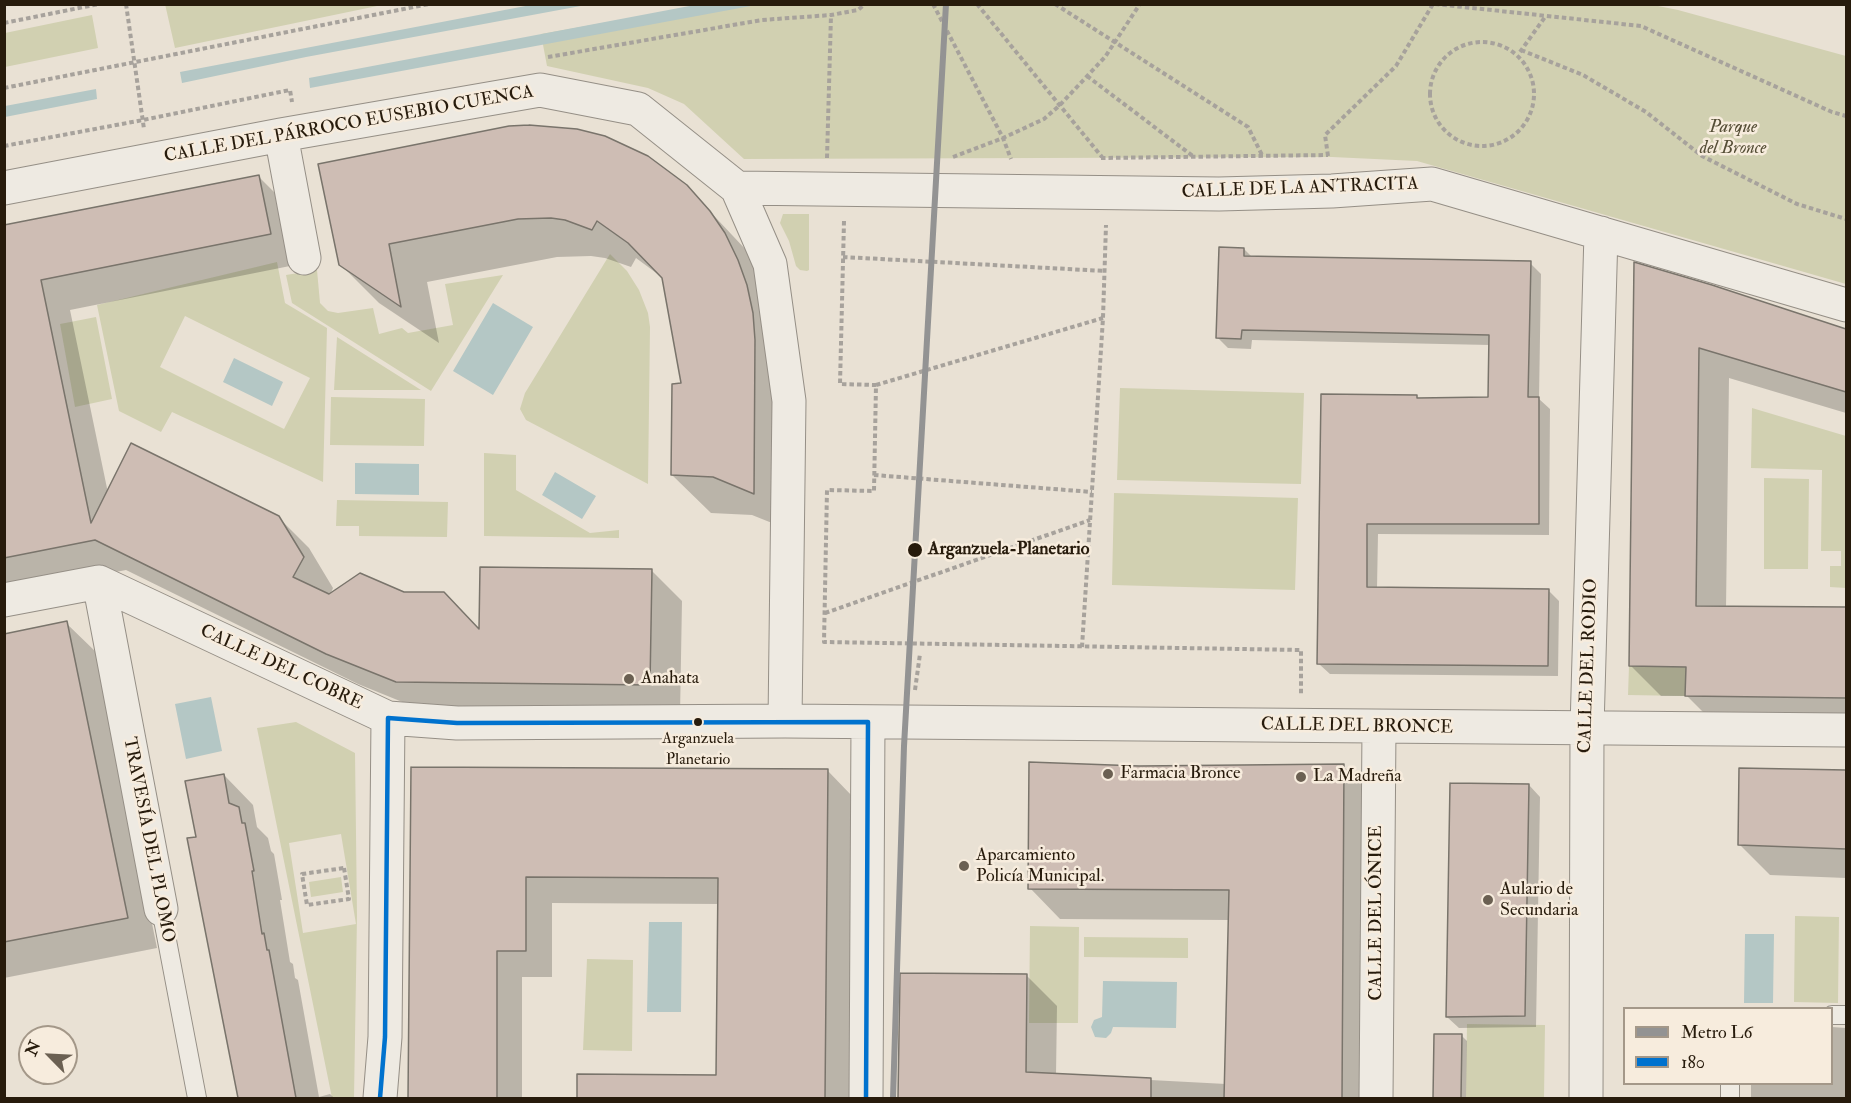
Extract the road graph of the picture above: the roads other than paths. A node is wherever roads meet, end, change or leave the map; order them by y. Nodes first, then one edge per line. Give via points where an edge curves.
1 (281, 135) junction
2 (4, 188) edge
3 (737, 188) junction
4 (1601, 233) junction
5 (304, 258) dead end
6 (1846, 305) edge
7 (99, 582) junction
8 (4, 600) edge
9 (388, 718) junction
10 (785, 722) junction
11 (868, 722) junction
12 (1379, 728) junction
13 (1587, 728) junction
14 (1846, 730) edge
15 (161, 909) joint
16 (197, 1098) edge
17 (380, 1098) edge
18 (866, 1098) edge
19 (1376, 1098) edge
20 (1586, 1098) edge

1 - 2 street, CALLE DEL PÁRROCO EUSEBIO CUENCA
1 - 3 street, CALLE DEL PÁRROCO EUSEBIO CUENCA via 540,90 638,109
1 - 5 street
3 - 4 street, CALLE DE LA ANTRACITA via 1219,194 1432,184
3 - 10 street, CALLE DEL PÁRROCO EUSEBIO CUENCA via 770,264 789,400
4 - 6 street, CALLE DE LA ANTRACITA
4 - 13 street, CALLE DEL RODIO
7 - 8 street
7 - 9 street, CALLE DEL COBRE
7 - 15 street, TRAVESÍA DEL PLOMO
9 - 10 street, CALLE DEL COBRE via 457,723
9 - 17 street via 385,1037
10 - 11 street, CALLE DEL COBRE
11 - 12 street, CALLE DEL BRONCE
11 - 18 street
12 - 13 street, CALLE DEL BRONCE
12 - 19 street, CALLE DEL ÓNICE
13 - 14 street, CALLE DEL BRONCE
13 - 20 street, CALLE DEL RODIO
15 - 16 lane, TRAVESÍA DEL PLOMO

